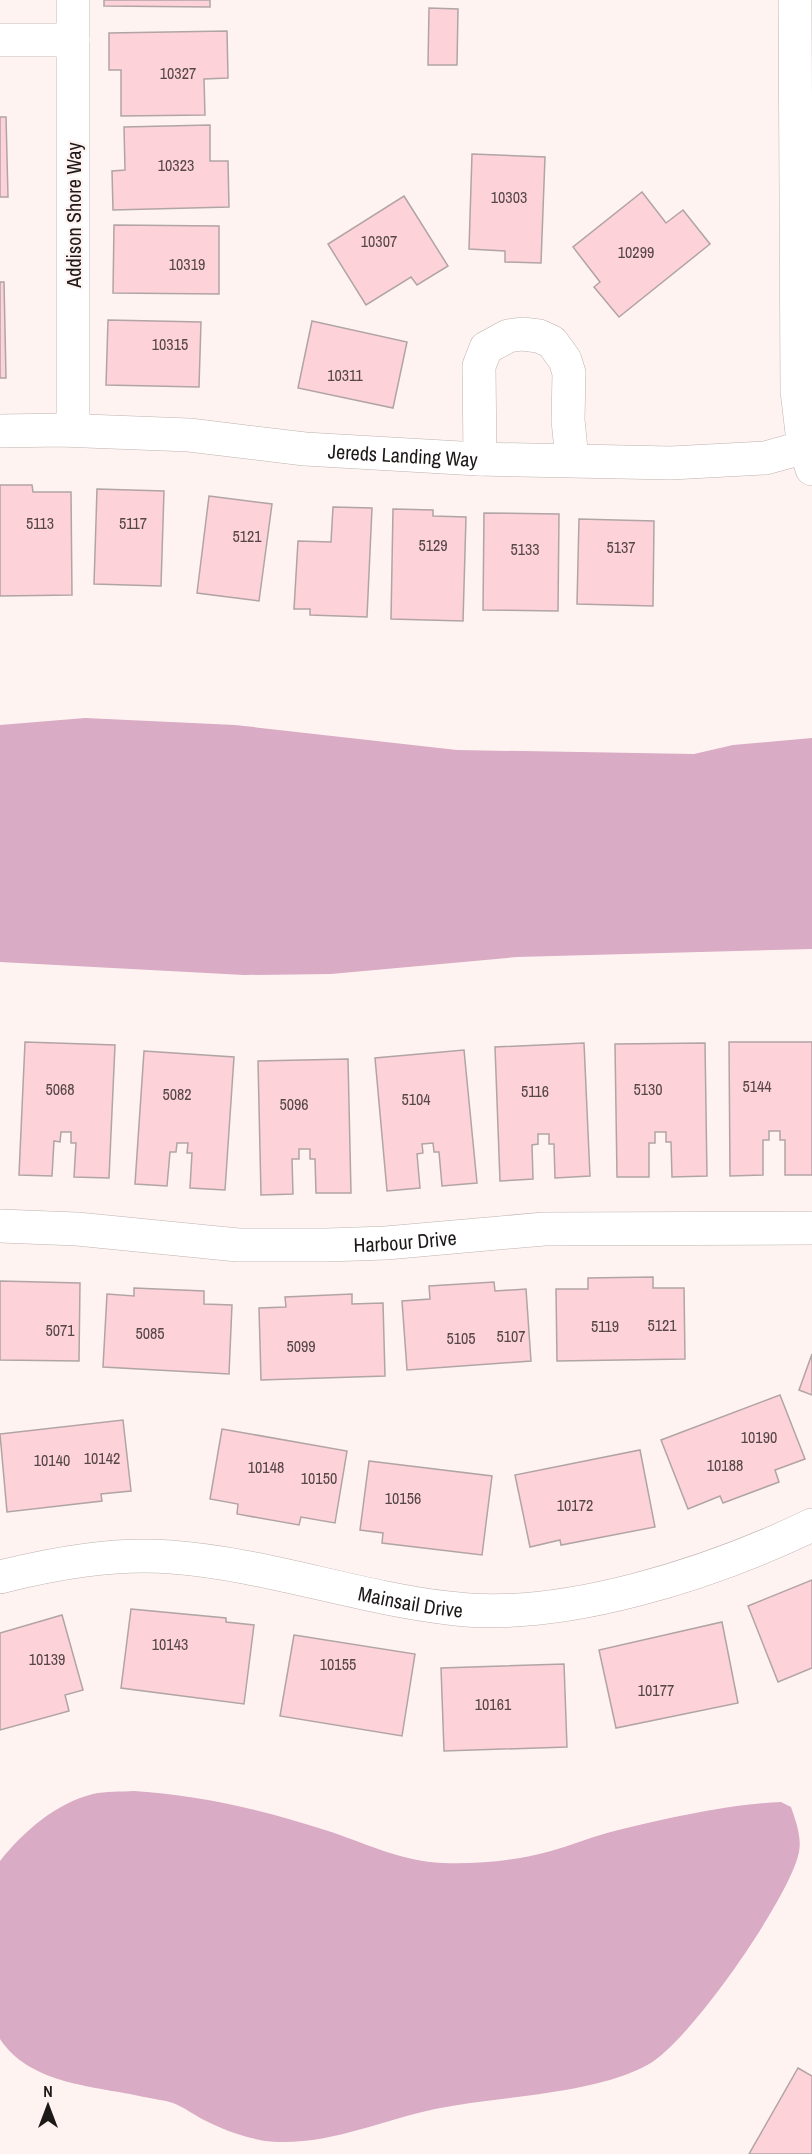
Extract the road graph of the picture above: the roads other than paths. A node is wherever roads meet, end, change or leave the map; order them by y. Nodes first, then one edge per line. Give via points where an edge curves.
1 (73, 0) edge
2 (795, 0) edge
3 (0, 40) edge
4 (73, 40) junction
5 (74, 430) junction
6 (0, 431) edge
7 (808, 458) edge
8 (480, 459) junction
9 (572, 460) junction
10 (0, 1226) edge
11 (812, 1228) edge
12 (812, 1525) edge
13 (0, 1577) edge

1 - 4 street, Addison Shore Way
2 - 7 street via 797,391
3 - 4 street
4 - 5 street, Addison Shore Way
5 - 6 street, Jereds Landing Way
5 - 8 street, Jereds Landing Way via 189,435 305,449
7 - 9 street, Jereds Landing Way via 671,463
8 - 9 street, Jereds Landing Way
8 - 9 street via 479,366 486,348 508,336 522,334 552,342 565,360 569,374
10 - 11 street, Harbour Drive via 77,1229 238,1245 386,1243 544,1229
12 - 13 street, Mainsail Drive via 761,1549 681,1577 615,1594 494,1610 449,1609 170,1557 53,1564

